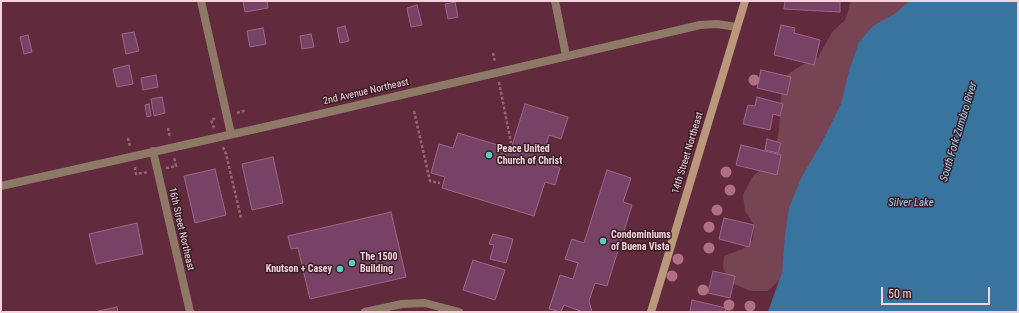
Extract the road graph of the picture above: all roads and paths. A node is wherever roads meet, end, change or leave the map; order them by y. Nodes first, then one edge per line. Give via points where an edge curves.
1 (201, 1) edge
2 (555, 1) edge
3 (745, 1) edge
4 (737, 27) junction
5 (566, 56) junction
6 (501, 91) dead end
7 (414, 111) dead end
8 (231, 134) junction
9 (511, 143) dead end
10 (153, 151) junction
11 (226, 154) dead end
12 (440, 183) dead end
13 (1, 186) edge
14 (241, 218) dead end
15 (190, 312) edge
16 (365, 312) edge
17 (459, 312) edge
18 (651, 312) edge

1 - 8 street
2 - 5 street
3 - 4 main road, 14th Street Northeast
4 - 5 street, 2nd Avenue Northeast via 700,25
4 - 18 main road, 14th Street Northeast
5 - 8 street, 2nd Avenue Northeast
6 - 9 path
7 - 12 path via 430,181
8 - 10 street, 2nd Avenue Northeast
10 - 13 street, 2nd Avenue Northeast
10 - 15 street, 16th Street Northeast
11 - 14 path
16 - 17 street via 402,304 425,303

